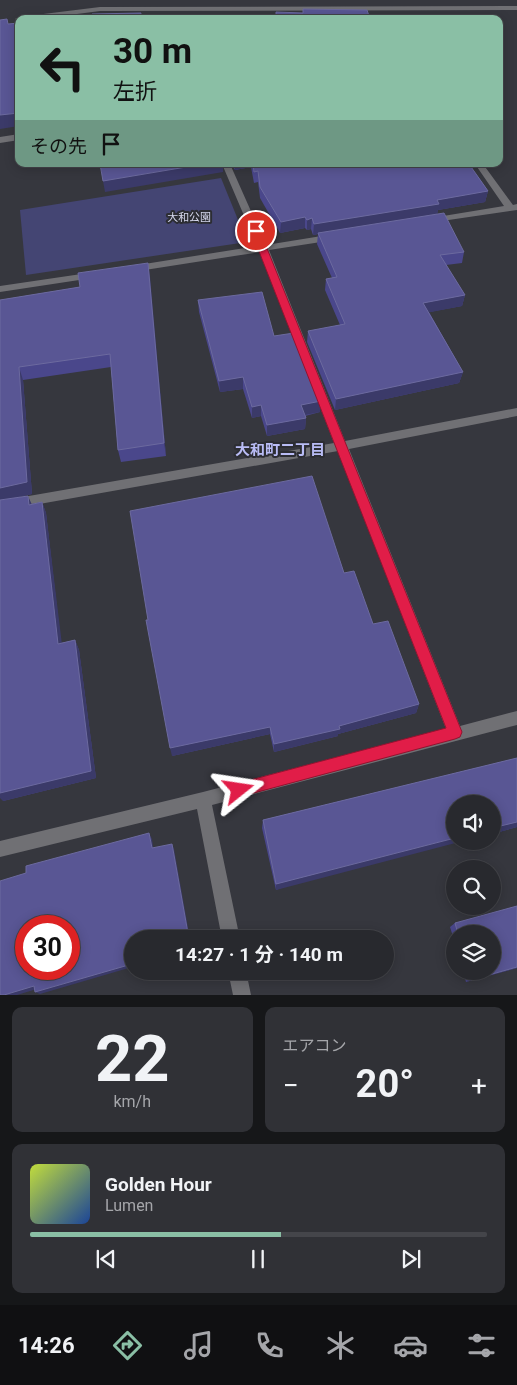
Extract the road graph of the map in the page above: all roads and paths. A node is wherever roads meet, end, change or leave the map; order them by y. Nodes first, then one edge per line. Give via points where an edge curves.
1 (246, 0) edge
2 (376, 8) junction
3 (517, 8) edge
4 (243, 9) junction
5 (51, 15) edge
6 (241, 15) edge
7 (380, 15) edge
8 (15, 19) edge
9 (9, 20) edge
10 (15, 138) edge
11 (0, 140) edge
12 (227, 167) edge
13 (481, 167) edge
14 (514, 208) edge
15 (424, 222) edge
16 (349, 234) edge
17 (263, 248) junction
18 (0, 289) edge
19 (517, 412) edge
20 (342, 446) junction
21 (0, 506) edge
22 (517, 718) edge
23 (455, 732) junction
24 (204, 800) junction
25 (0, 849) edge
26 (229, 930) edge
27 (239, 980) edge
28 (242, 995) edge

1 - 4 street
2 - 3 street
2 - 4 street
2 - 7 street
4 - 5 street via 100,9
4 - 6 street
8 - 9 street
10 - 11 street
12 - 17 street
13 - 14 street
14 - 15 street
16 - 17 street
17 - 18 street
17 - 20 street
19 - 20 street
20 - 21 street
20 - 23 street
22 - 23 street
23 - 24 street
24 - 25 street
24 - 26 street
27 - 28 street

